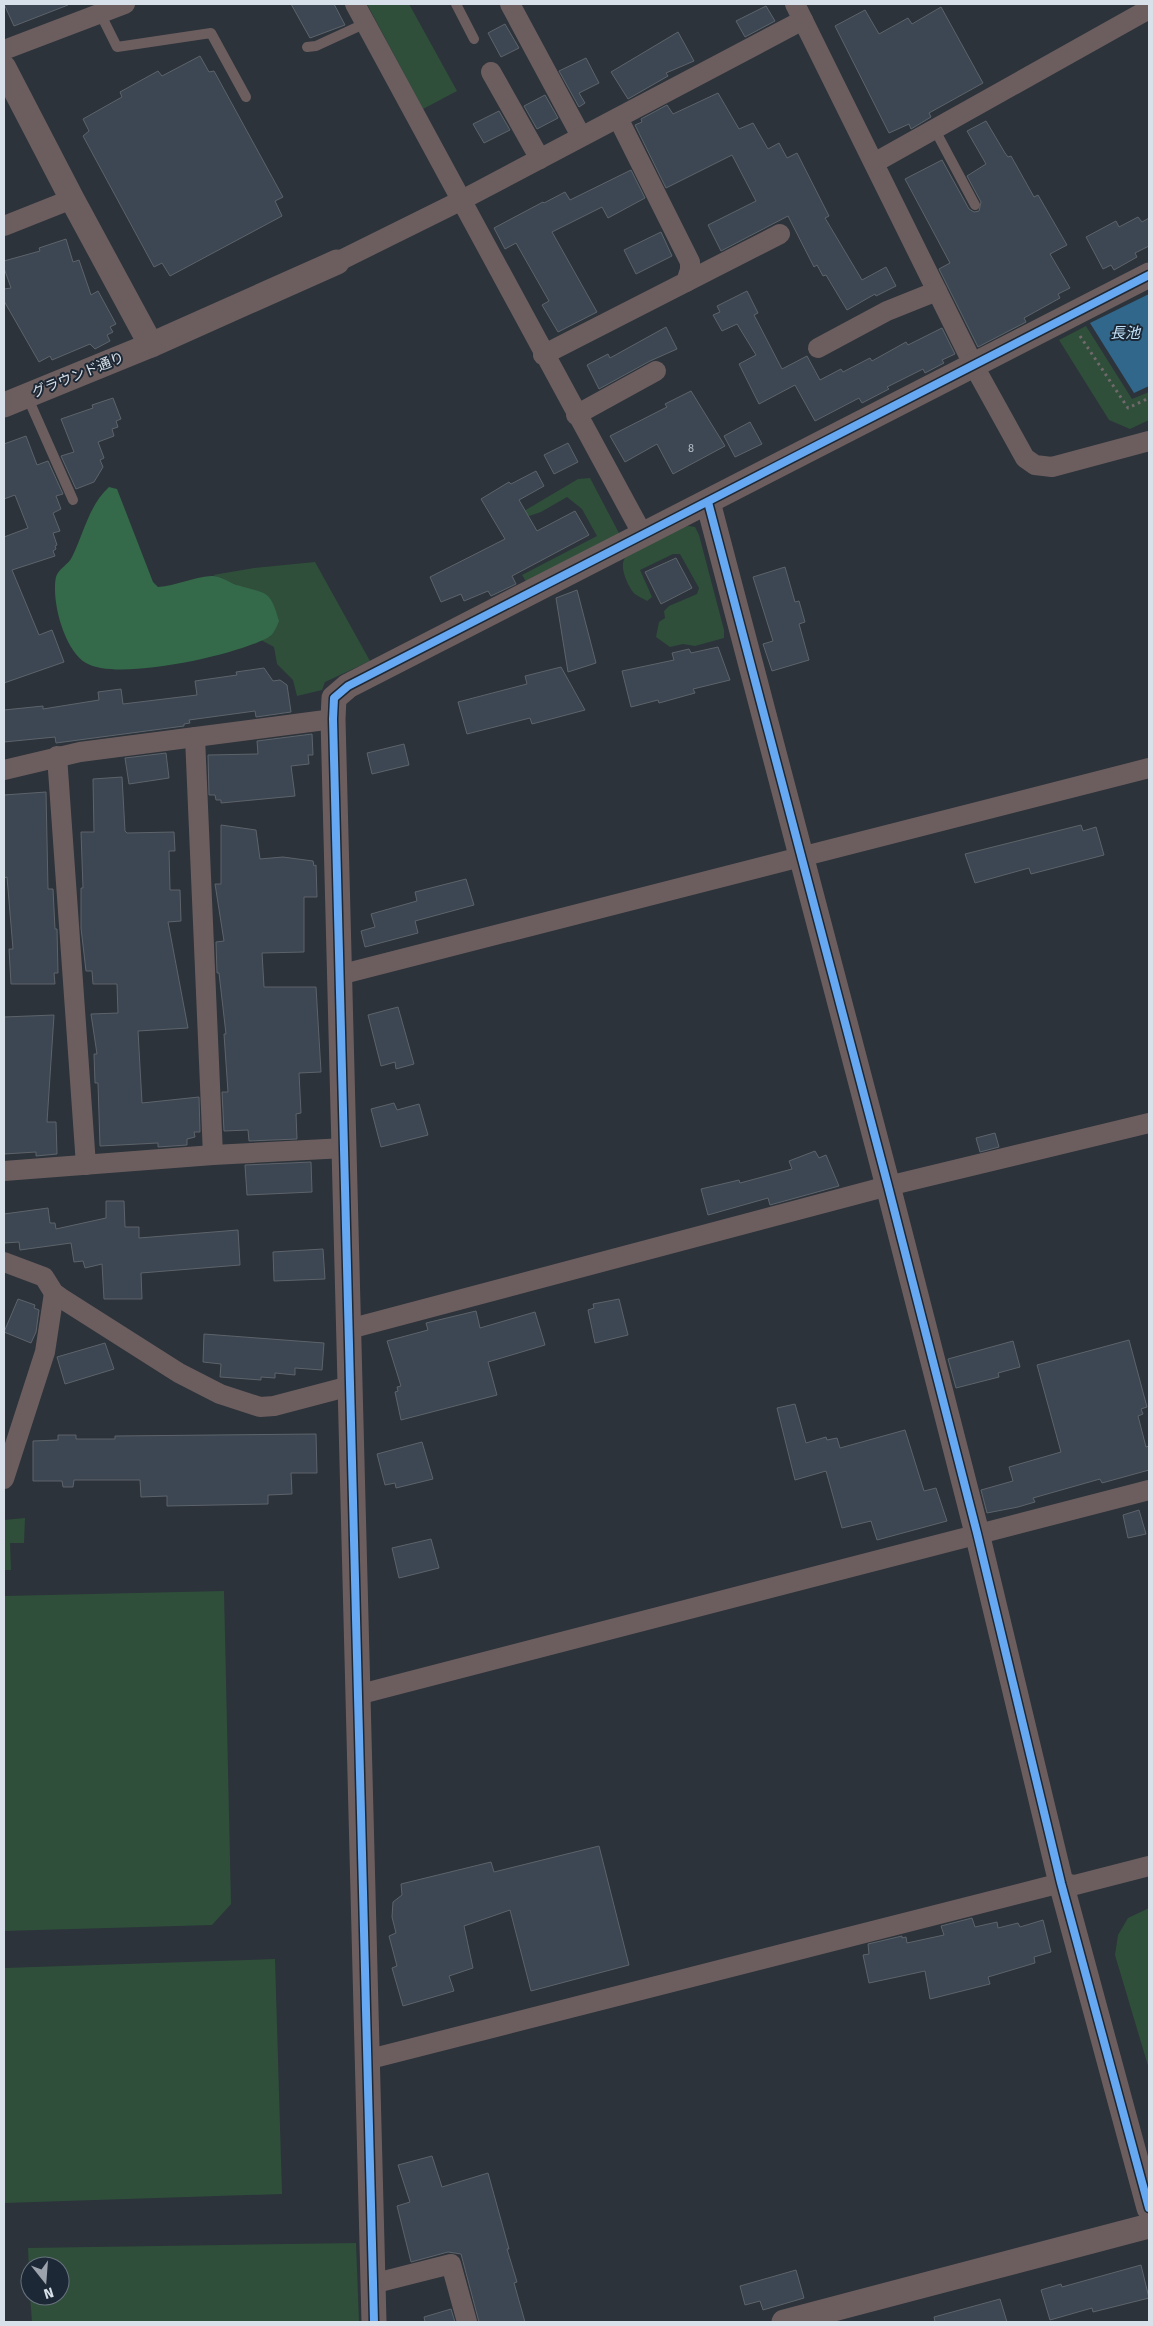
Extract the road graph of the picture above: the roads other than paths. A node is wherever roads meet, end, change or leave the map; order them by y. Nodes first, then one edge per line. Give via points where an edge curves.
1 (125, 4) edge
2 (354, 4) edge
3 (456, 4) edge
4 (510, 4) edge
5 (802, 9) edge
6 (1149, 9) edge
7 (100, 13) junction
8 (366, 23) junction
9 (474, 39) dead end
10 (307, 47) dead end
11 (4, 50) edge
12 (4, 68) edge
13 (491, 72) dead end
14 (246, 98) dead end
15 (618, 118) junction
16 (935, 130) junction
17 (581, 136) junction
18 (540, 159) junction
19 (874, 163) junction
20 (72, 199) junction
21 (460, 201) junction
22 (975, 205) dead end
23 (4, 226) edge
24 (780, 234) dead end
25 (337, 262) joint
26 (1149, 275) edge
27 (686, 282) junction
28 (937, 291) junction
29 (151, 345) junction
30 (818, 348) dead end
31 (543, 355) junction
32 (974, 366) junction
33 (656, 371) dead end
34 (27, 396) junction
35 (4, 405) edge
36 (576, 415) junction
37 (1149, 441) edge
38 (72, 500) dead end
39 (708, 502) junction
40 (643, 535) junction
41 (332, 719) junction
42 (195, 737) junction
43 (57, 756) junction
44 (1149, 768) edge
45 (4, 770) edge
46 (801, 858) junction
47 (339, 975) junction
48 (1149, 1123) edge
49 (345, 1148) junction
50 (213, 1155) junction
51 (86, 1165) junction
52 (4, 1171) edge
53 (888, 1186) junction
54 (4, 1262) edge
55 (54, 1293) junction
56 (349, 1329) junction
57 (350, 1386) junction
58 (4, 1479) edge
59 (1149, 1490) edge
60 (977, 1533) junction
61 (357, 1695) junction
62 (1149, 1866) edge
63 (1061, 1883) junction
64 (366, 2060) junction
65 (1149, 2208) edge
66 (1149, 2226) edge
67 (372, 2284) junction
68 (374, 2322) edge
69 (467, 2322) edge
70 (784, 2322) edge

1 - 7 street
2 - 8 street
3 - 9 lane
4 - 17 street
5 - 15 street
5 - 19 street
6 - 16 street
7 - 11 street
7 - 14 lane via 117,46 211,33
8 - 10 lane
8 - 21 street
12 - 20 street
13 - 18 street
15 - 17 street
15 - 27 street via 690,262
16 - 19 street
16 - 22 lane
17 - 18 street
18 - 21 street
19 - 28 street
20 - 23 street
20 - 29 street
21 - 25 street
21 - 31 street
24 - 27 street
25 - 29 street, グラウンド通り
26 - 32 street
27 - 31 street
28 - 30 street via 887,311
28 - 32 street
29 - 34 street, グラウンド通り
31 - 36 street
32 - 37 street via 1025,458 1035,465 1052,467
32 - 39 street
33 - 36 street
34 - 35 street, グラウンド通り
34 - 38 lane
36 - 40 street
39 - 40 street
39 - 46 street
40 - 41 street via 348,686 334,698
41 - 42 street
41 - 47 street
42 - 43 street
42 - 50 street
43 - 45 street
43 - 51 street
44 - 46 street
46 - 47 street
46 - 53 street
47 - 49 street
48 - 53 street
49 - 50 street
49 - 56 street
50 - 51 street
51 - 52 street
53 - 56 street
53 - 60 street
54 - 55 street via 44,1277
55 - 57 street via 179,1373 220,1394 247,1403 267,1408
55 - 58 street via 45,1352
56 - 57 street
57 - 61 street
59 - 60 street
60 - 61 street
60 - 63 street
61 - 64 street
62 - 63 street via 1075,1885
63 - 64 street
63 - 65 street
64 - 67 street
66 - 70 street
67 - 68 street
67 - 69 street via 451,2264

